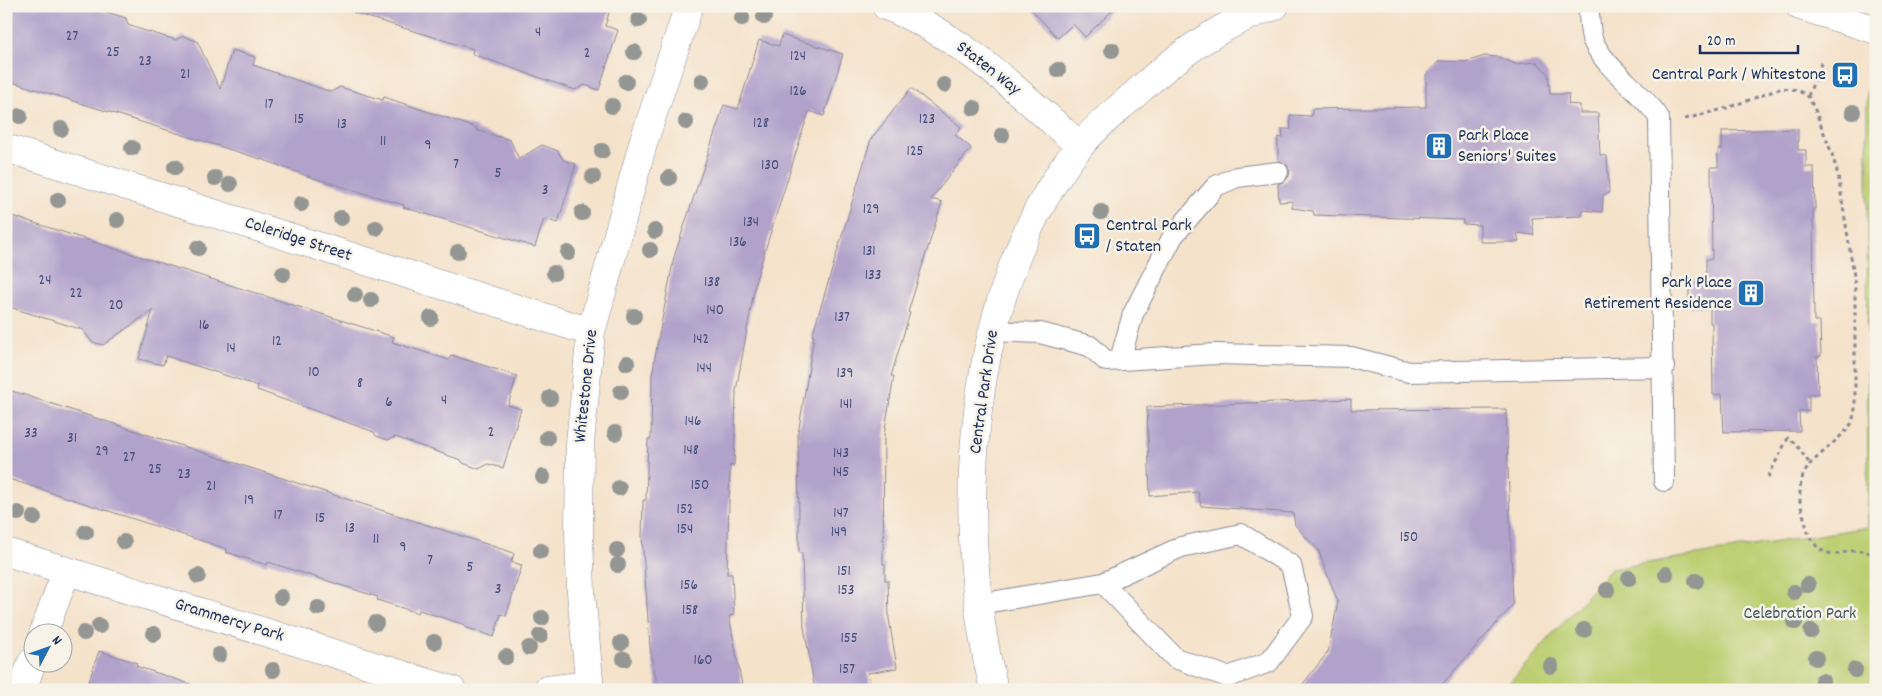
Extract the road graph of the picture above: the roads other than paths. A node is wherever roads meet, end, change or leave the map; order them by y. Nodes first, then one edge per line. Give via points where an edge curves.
1 (689, 6) edge
2 (886, 6) edge
3 (1275, 6) edge
4 (1588, 6) edge
5 (1800, 6) edge
6 (1876, 30) edge
7 (1080, 146) junction
8 (6, 148) edge
9 (1278, 172) dead end
10 (992, 331) junction
11 (590, 332) junction
12 (1120, 360) junction
13 (1664, 367) junction
14 (1664, 481) dead end
15 (6, 552) edge
16 (66, 572) junction
17 (1104, 583) junction
18 (979, 604) junction
19 (47, 624) edge
20 (28, 674) edge
21 (589, 687) edge
22 (22, 690) edge
23 (452, 690) edge
24 (547, 690) edge
25 (994, 690) edge

1 - 11 street, Whitestone Drive via 644,140
2 - 7 street, Staten Way via 961,47 1000,76
3 - 7 street, Central Park Drive via 1230,25 1172,62
4 - 13 lane via 1592,40 1612,67 1650,103 1659,118
5 - 6 street
7 - 10 street, Central Park Drive via 1033,222
8 - 11 street, Coleridge Street
9 - 12 lane via 1237,178 1216,186 1173,236 1133,314
10 - 12 lane via 1040,333 1090,346 1106,361
10 - 18 street, Central Park Drive via 979,405 973,493
11 - 21 street, Whitestone Drive via 580,443 579,534
12 - 13 lane via 1215,354 1351,357 1409,372
13 - 14 lane
15 - 16 street, Grammercy Park
16 - 19 street
16 - 23 street, Grammercy Park
17 - 17 lane via 1181,547 1241,534 1291,566 1303,616 1269,662 1228,676 1175,658
17 - 18 lane
18 - 25 street, Central Park Drive
20 - 22 street
21 - 24 street

